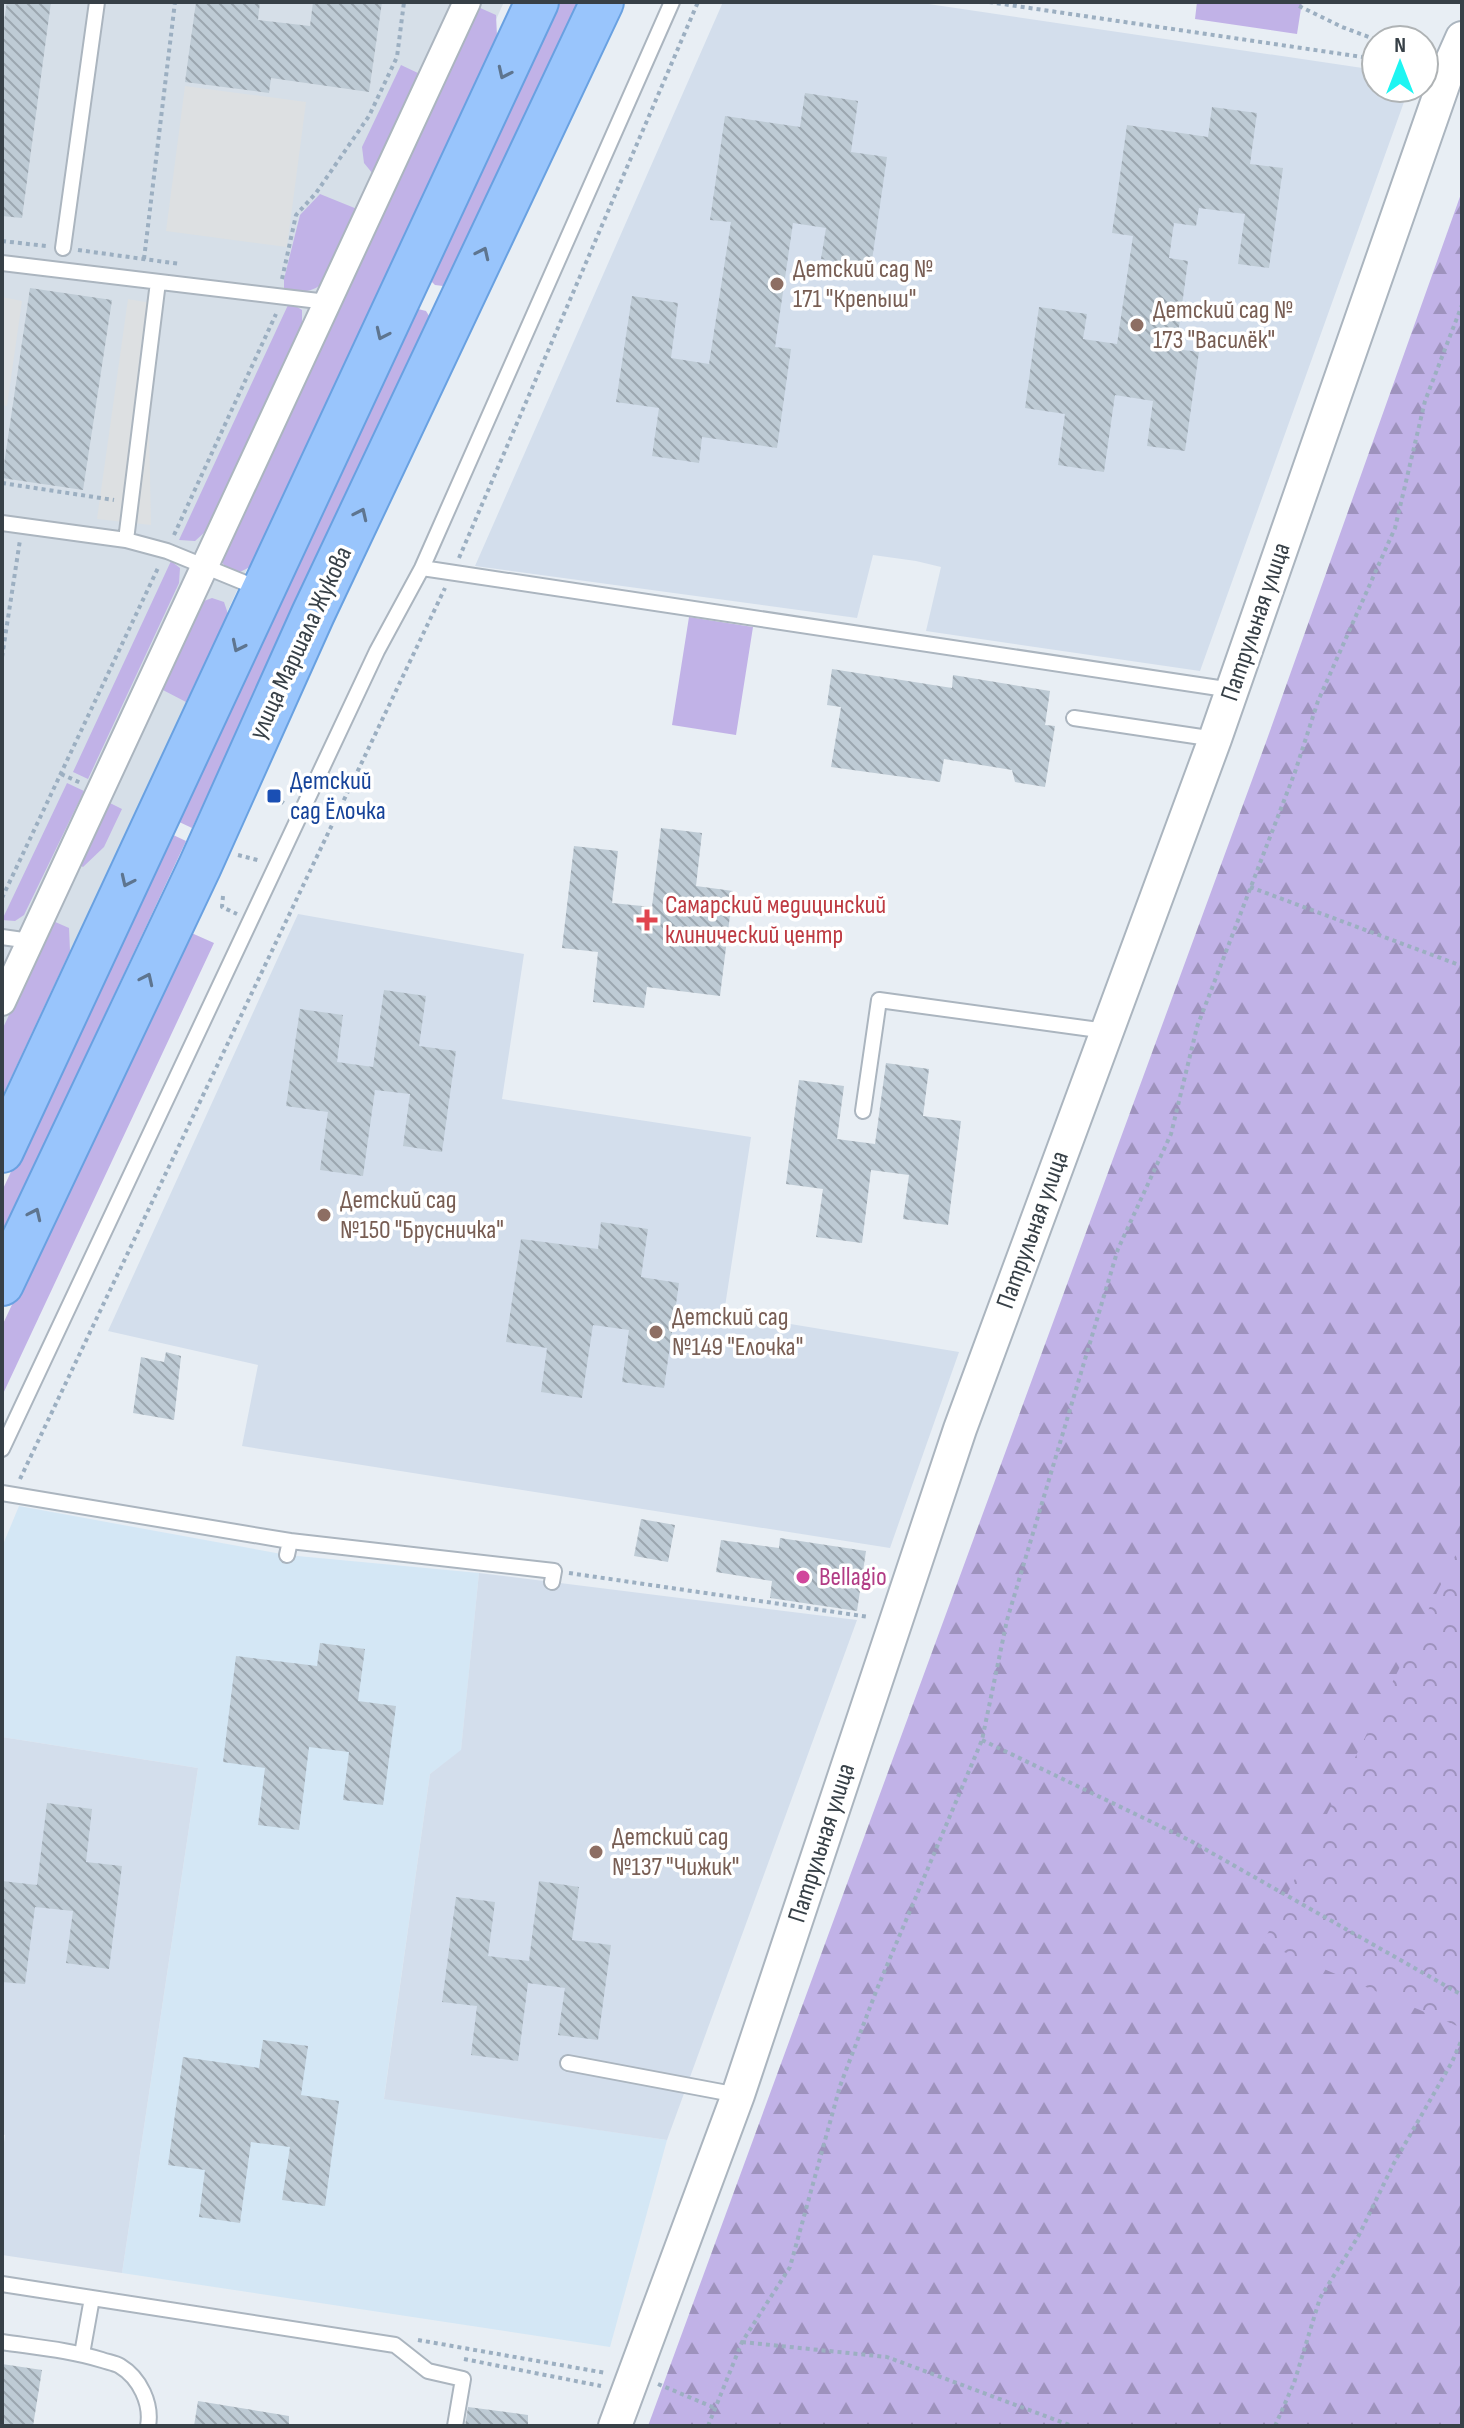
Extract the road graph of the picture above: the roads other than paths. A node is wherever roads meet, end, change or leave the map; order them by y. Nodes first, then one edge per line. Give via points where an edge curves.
1 (97, 2) edge
2 (467, 2) edge
3 (537, 2) edge
4 (602, 2) edge
5 (672, 2) edge
6 (1462, 38) edge
7 (63, 248) road end
8 (2, 263) edge
9 (158, 282) junction
10 (404, 287) junction
11 (327, 302) junction
12 (457, 310) junction
13 (2, 523) edge
14 (126, 540) junction
15 (206, 568) junction
16 (422, 568) junction
17 (264, 591) junction
18 (1232, 690) junction
19 (1074, 718) dead end
20 (1215, 739) junction
21 (2, 937) edge
22 (30, 941) junction
23 (2, 1002) edge
24 (1106, 1031) junction
25 (863, 1111) dead end
26 (2, 1151) edge
27 (2, 1284) edge
28 (2, 1449) edge
29 (7, 1494) edge
30 (553, 1577) road end
31 (568, 2063) dead end
32 (738, 2095) junction
33 (2, 2284) edge
34 (92, 2298) junction
35 (2, 2342) edge
36 (82, 2354) junction
37 (148, 2426) edge
38 (455, 2426) edge
39 (615, 2426) edge

1 - 7 lane
2 - 11 street
3 -> 10 main road
12 -> 4 main road, улица Маршала Жукова
5 - 16 lane
6 - 18 street, Патрульная улица
8 - 9 lane
9 - 11 lane
9 - 14 lane
10 - 12 main road
10 -> 17 main road
11 - 15 street
27 -> 12 main road, улица Маршала Жукова
13 - 14 lane
14 - 15 lane
15 - 17 lane
15 - 22 street
16 - 18 lane
16 - 28 lane via 377,651
17 -> 26 main road
18 - 20 street, Патрульная улица
19 - 20 lane
20 - 24 street, Патрульная улица
21 - 22 lane
22 - 23 street
24 - 25 lane via 879,1000
24 - 32 street, Патрульная улица via 960,1429
29 - 30 lane via 288,1548
31 - 32 lane
32 - 39 street, Патрульная улица via 638,2386
33 - 34 lane
34 - 36 lane
34 - 38 lane via 395,2345 428,2371 463,2379
35 - 36 lane
36 - 37 lane via 120,2366 139,2383

